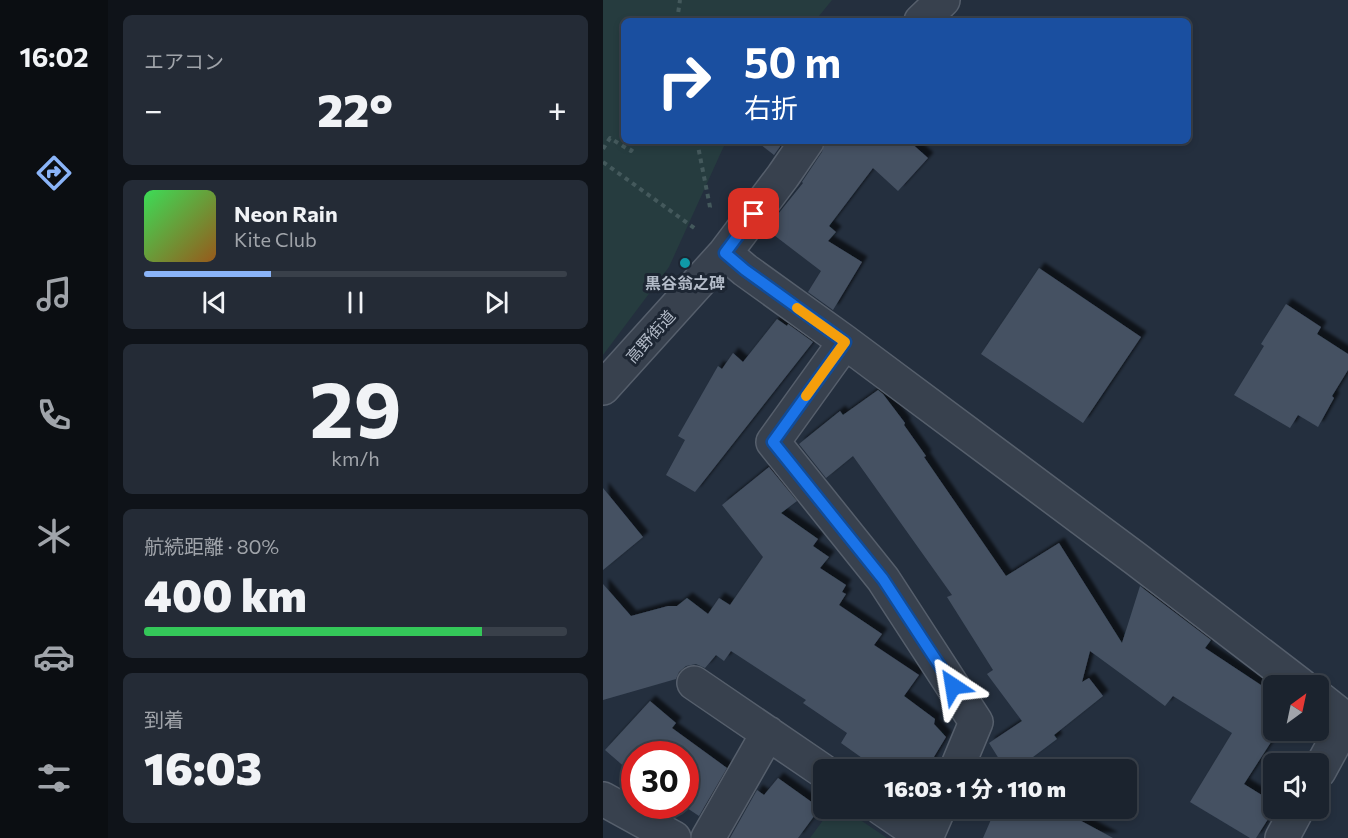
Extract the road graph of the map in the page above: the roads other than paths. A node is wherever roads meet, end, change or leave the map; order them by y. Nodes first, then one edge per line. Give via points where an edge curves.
1 (943, 0) edge
2 (924, 18) edge
3 (805, 144) edge
4 (725, 253) junction
5 (845, 342) junction
6 (603, 388) edge
7 (1288, 675) edge
8 (694, 682) dead end
9 (1329, 706) edge
10 (1347, 720) edge
11 (768, 734) junction
12 (1329, 753) edge
13 (961, 759) edge
14 (813, 764) edge
15 (603, 799) edge
16 (898, 819) edge
17 (934, 819) edge
18 (1292, 819) edge
19 (674, 838) edge
20 (708, 838) edge
21 (926, 838) edge
22 (1282, 838) edge

1 - 2 street
3 - 4 street, 高野街道
4 - 5 street
4 - 6 street, 高野街道
5 - 7 street
5 - 13 street via 773,442 883,579 976,722
8 - 11 street
9 - 10 street
10 - 12 street
11 - 14 street
11 - 20 street
15 - 19 street
16 - 21 street
17 - 21 street
18 - 22 street

